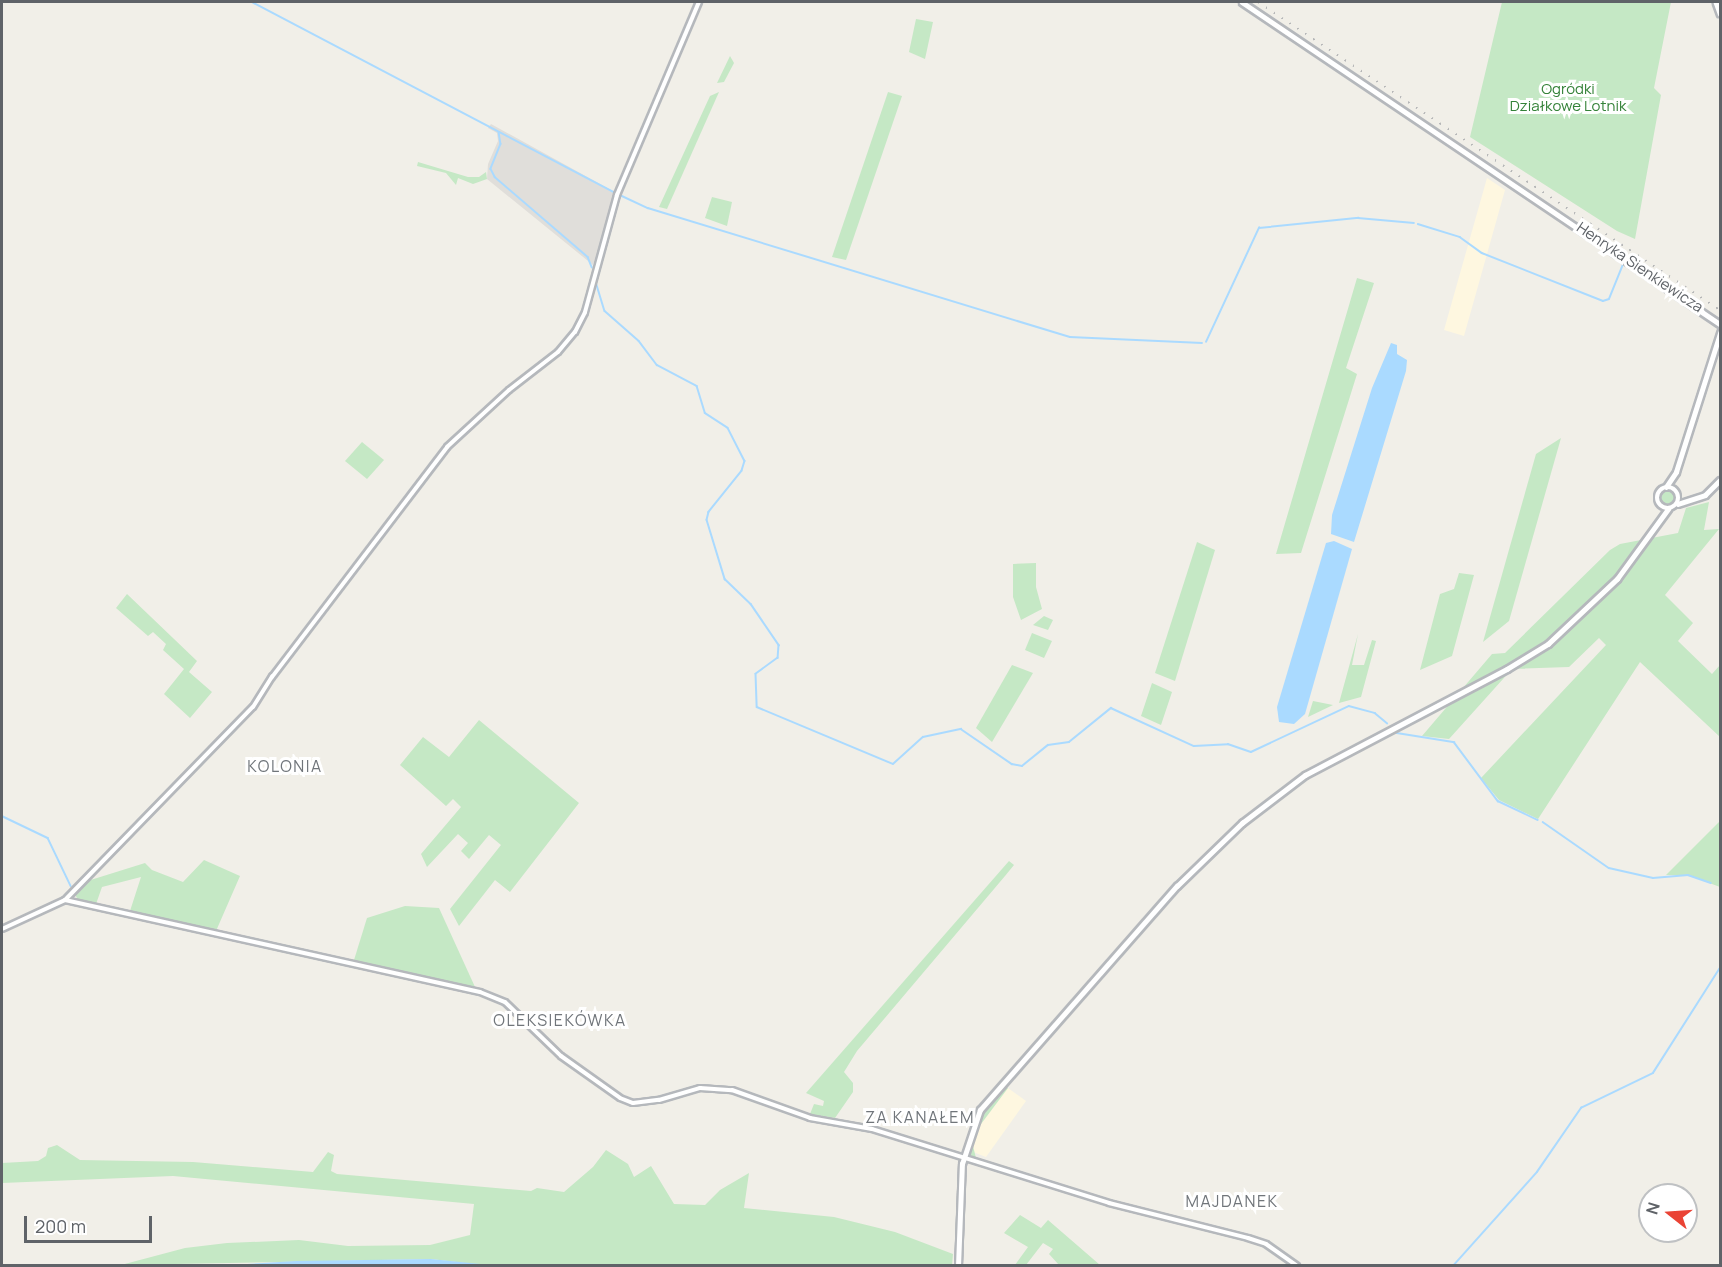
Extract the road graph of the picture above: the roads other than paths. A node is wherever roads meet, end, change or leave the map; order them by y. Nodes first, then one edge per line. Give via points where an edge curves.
1 (699, 2) edge
2 (1242, 2) edge
3 (1715, 3) edge
4 (1720, 14) edge
5 (1720, 324) edge
6 (1720, 333) edge
7 (1676, 472) junction
8 (1720, 480) edge
9 (1666, 487) junction
10 (1677, 492) junction
11 (1693, 500) junction
12 (1659, 504) junction
13 (1677, 504) junction
14 (1668, 509) junction
15 (1655, 522) junction
16 (64, 900) junction
17 (2, 929) edge
18 (963, 1157) junction
19 (958, 1266) edge
20 (1297, 1266) edge

1 - 16 street via 617,195 585,312 575,332 558,352 447,447 272,677 254,707
2 - 5 main road, Henryka Sienkiewicza
3 - 4 main road
6 - 7 main road
7 - 9 main road
7 - 10 main road
8 - 11 main road via 1711,492
9 - 10 main road
9 - 12 main road via 1658,494
10 - 11 main road
10 - 13 main road
11 - 13 main road
12 - 14 main road
12 - 15 main road
13 - 14 main road
14 - 15 main road
15 - 18 main road via 1617,579 1548,644 1322,764 1264,804 1213,849 996,1088 972,1126
16 - 17 street
16 - 18 street via 490,995 513,1009 561,1056 620,1098 633,1102 720,1087 810,1118 872,1130
18 - 19 main road
18 - 20 street via 1109,1203 1266,1244

